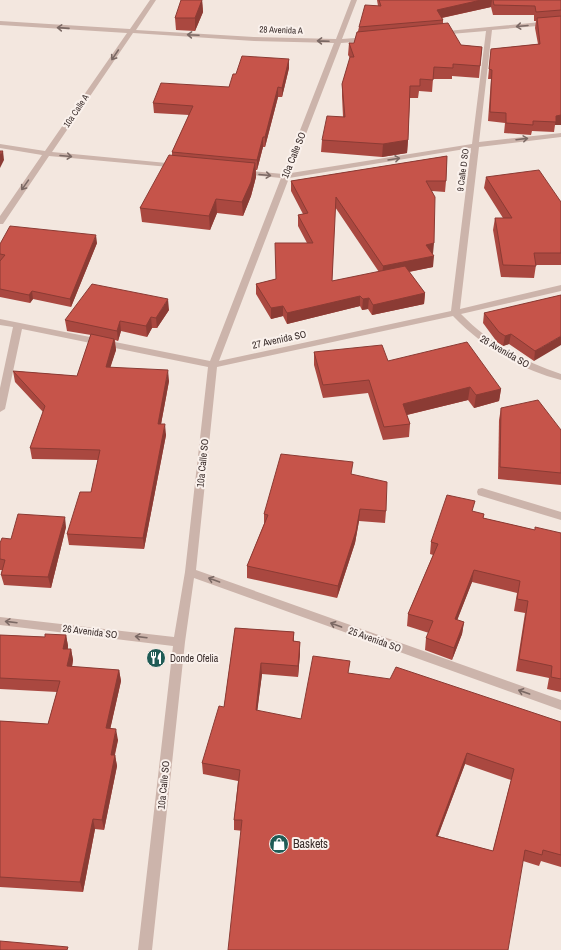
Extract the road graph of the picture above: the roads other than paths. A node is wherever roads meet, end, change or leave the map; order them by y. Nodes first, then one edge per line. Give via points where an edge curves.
1 (152, 0) edge
2 (354, 0) edge
3 (561, 22) edge
4 (0, 24) edge
5 (489, 29) junction
6 (130, 32) junction
7 (434, 34) edge
8 (378, 38) edge
9 (339, 41) junction
10 (561, 135) edge
11 (476, 145) junction
12 (0, 146) edge
13 (47, 154) junction
14 (182, 167) edge
15 (237, 172) edge
16 (284, 176) junction
17 (0, 222) edge
18 (561, 288) edge
19 (455, 313) junction
20 (0, 322) edge
21 (18, 326) junction
22 (213, 365) junction
23 (561, 377) edge
24 (0, 409) edge
25 (482, 492) dead end
26 (561, 516) edge
27 (190, 572) junction
28 (0, 621) edge
29 (179, 642) junction
30 (561, 705) edge
31 (145, 950) edge

1 - 6 street, 10a Calle A
2 - 9 street, 10a Calle SO
3 -> 5 street
6 -> 4 street, 28 Avenida A
5 - 7 street
5 - 11 street, 9 Calle D SO
9 -> 6 street, 28 Avenida A
6 -> 13 street, 10a Calle A
8 - 9 street, 28 Avenida A
9 - 16 street, 10a Calle SO
11 -> 10 street
16 -> 11 street
11 - 19 street, 9 Calle D SO
12 - 13 street
13 -> 14 street
13 -> 17 street, 10a Calle A
15 -> 16 street
16 - 22 street, 10a Calle SO
18 - 19 street, 27 Avenida SO
19 - 22 street, 27 Avenida SO
19 - 23 street, 26 Avenida SO via 479,337 492,345 539,370
20 - 21 street, 27 Avenida SO
21 - 22 street, 27 Avenida SO
21 - 24 street
22 - 27 street, 10a Calle SO
25 - 26 street
27 - 29 street, 10a Calle SO
30 -> 27 street, 25 Avenida SO
29 -> 28 street, 26 Avenida SO
29 - 31 street, 10a Calle SO

